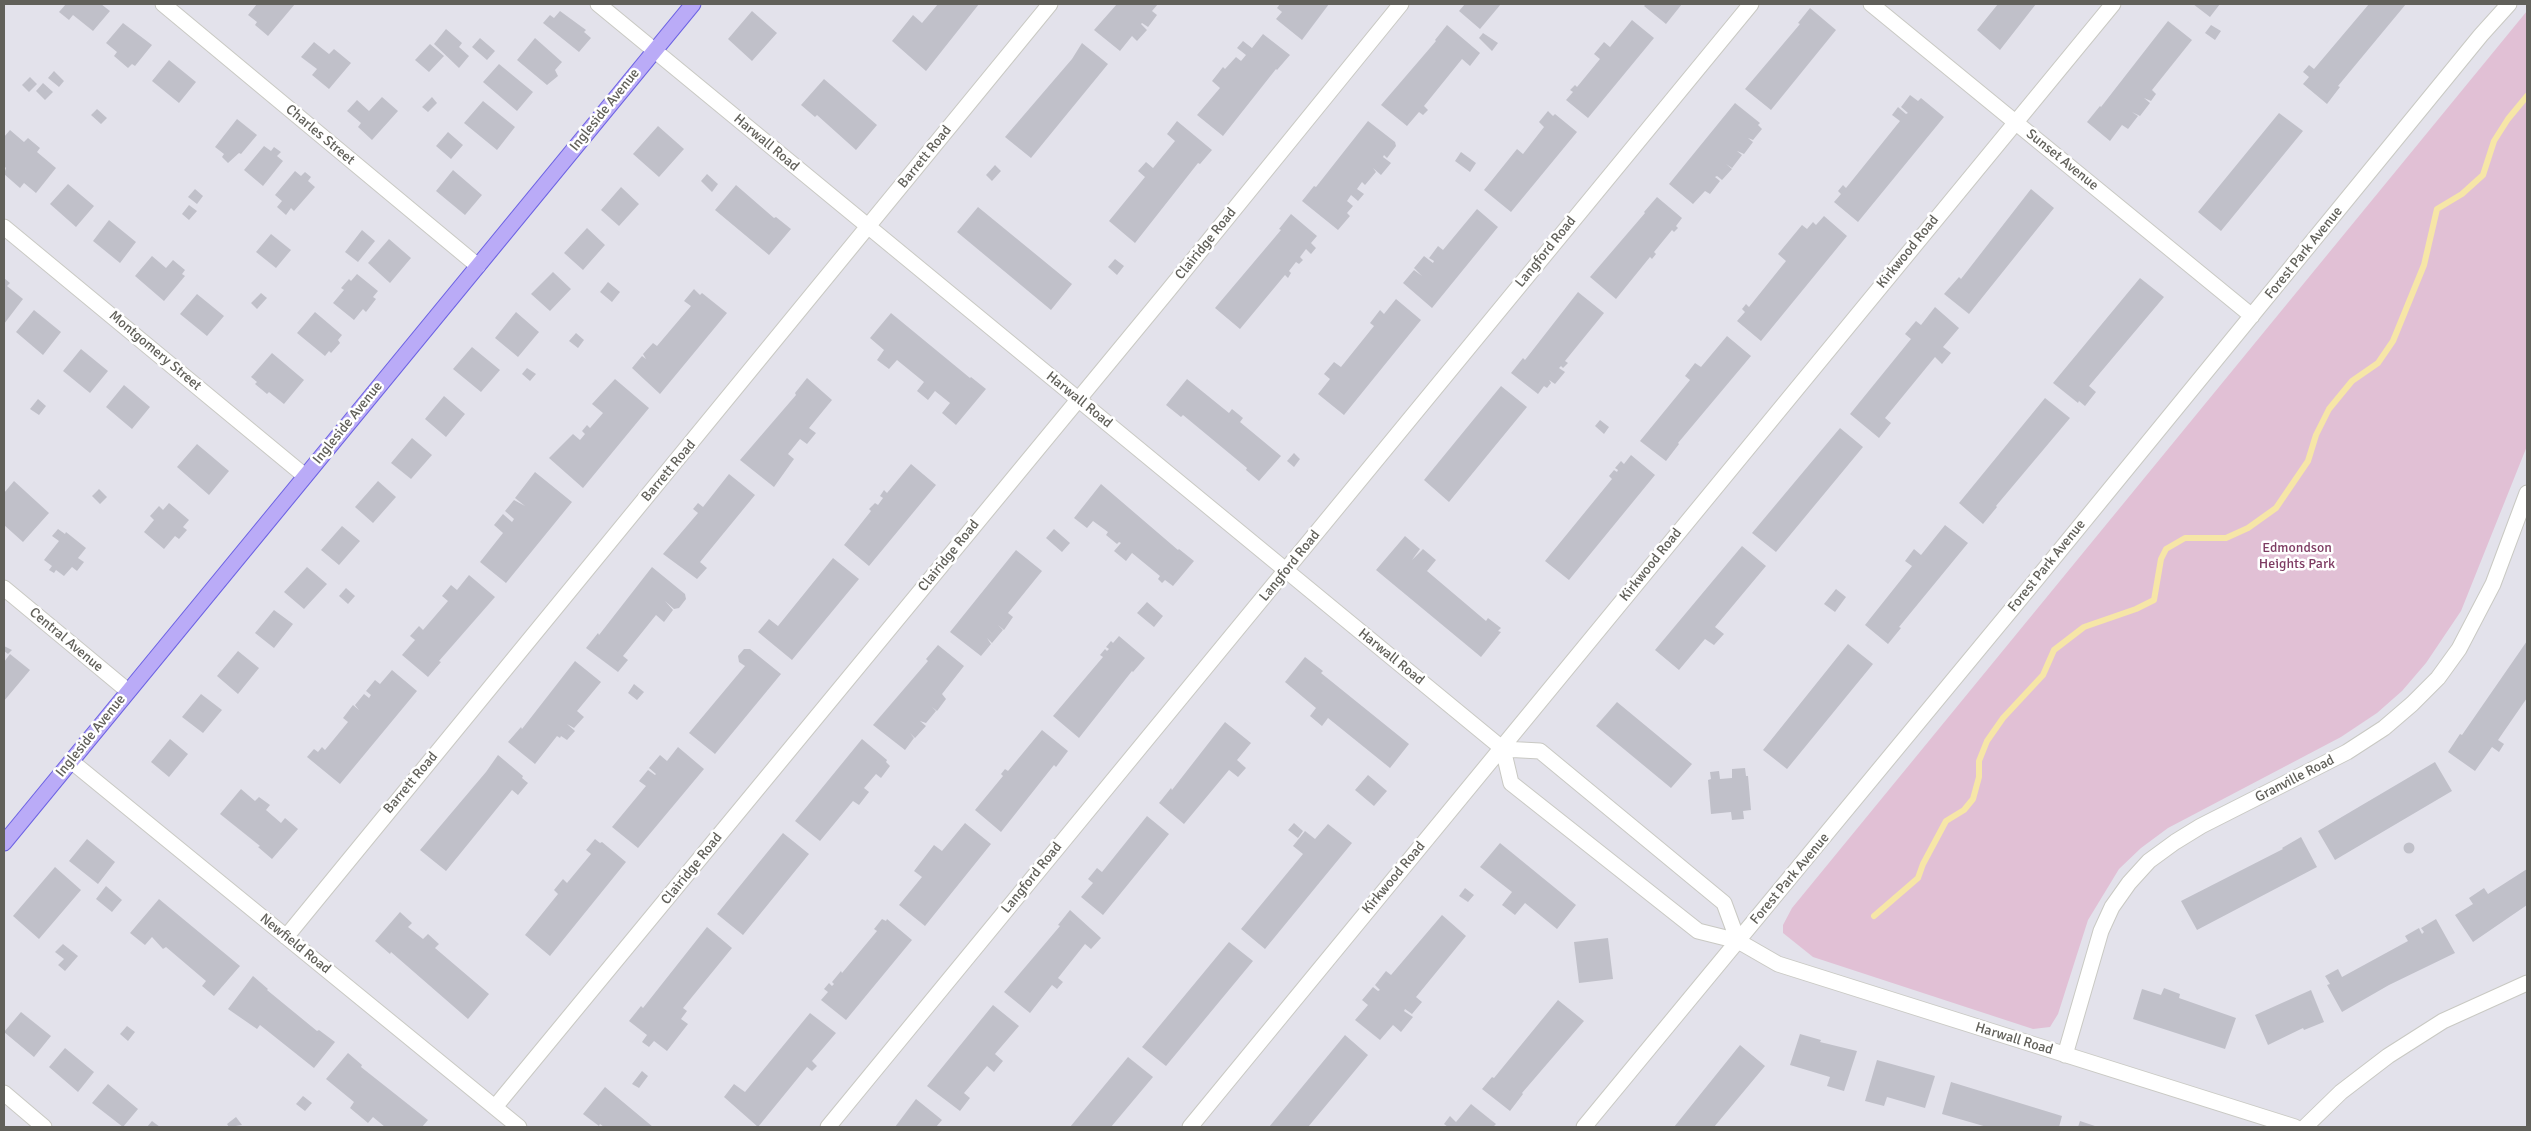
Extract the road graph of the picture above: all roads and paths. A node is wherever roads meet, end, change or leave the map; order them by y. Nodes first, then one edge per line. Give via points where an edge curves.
1 (163, 4) edge
2 (598, 4) edge
3 (693, 4) edge
4 (1050, 4) edge
5 (1401, 4) edge
6 (1751, 4) edge
7 (1871, 4) edge
8 (2113, 4) edge
9 (2509, 4) edge
10 (654, 51) junction
11 (2015, 122) junction
12 (4, 227) edge
13 (868, 227) junction
14 (478, 266) junction
15 (2252, 316) junction
16 (1078, 399) junction
17 (305, 476) junction
18 (2527, 493) edge
19 (1286, 572) junction
20 (4, 588) edge
21 (128, 691) junction
22 (1503, 749) junction
23 (71, 761) junction
24 (4, 843) edge
25 (286, 937) junction
26 (1738, 941) junction
27 (2527, 983) edge
28 (2065, 1055) junction
29 (4, 1093) edge
30 (495, 1107) junction
31 (44, 1127) edge
32 (519, 1127) edge
33 (828, 1127) edge
34 (1190, 1127) edge
35 (1584, 1127) edge
36 (2294, 1127) edge
37 (2305, 1127) edge

1 - 14 street, Charles Street
2 - 10 street, Harwall Road
3 - 10 main road, Ingleside Avenue
4 - 13 street, Barrett Road
5 - 16 street, Clairidge Road
6 - 19 street, Langford Road
7 - 11 street, Sunset Avenue
8 - 11 street, Kirkwood Road
9 - 15 street, Forest Park Avenue
10 - 13 street, Harwall Road
10 - 14 main road, Ingleside Avenue
11 - 15 street, Sunset Avenue
11 - 22 street, Kirkwood Road via 1595,632
12 - 17 street, Montgomery Street
13 - 16 street, Harwall Road
13 - 25 street, Barrett Road
14 - 17 main road, Ingleside Avenue
15 - 26 street, Forest Park Avenue
16 - 19 street, Harwall Road
16 - 30 street, Clairidge Road
17 - 21 main road, Ingleside Avenue
18 - 28 street, Granville Road via 2492,584 2459,649 2438,678 2412,704 2384,728 2347,752 2175,842 2149,861 2129,883 2112,906 2101,931
19 - 22 street, Harwall Road
19 - 33 street, Langford Road
20 - 21 street, Central Avenue
21 - 23 main road, Ingleside Avenue
22 - 26 street, Harwall Road via 1510,782 1698,931
22 - 26 street via 1540,750 1724,903
22 - 34 street, Kirkwood Road
23 - 24 main road, Ingleside Avenue
23 - 25 street, Newfield Road
25 - 30 street, Newfield Road
26 - 28 street, Harwall Road via 1778,964
26 - 35 street, Forest Park Avenue
27 - 37 street via 2444,1022 2388,1056 2341,1092
28 - 36 street, Harwall Road
29 - 31 street
30 - 32 street, Newfield Road

